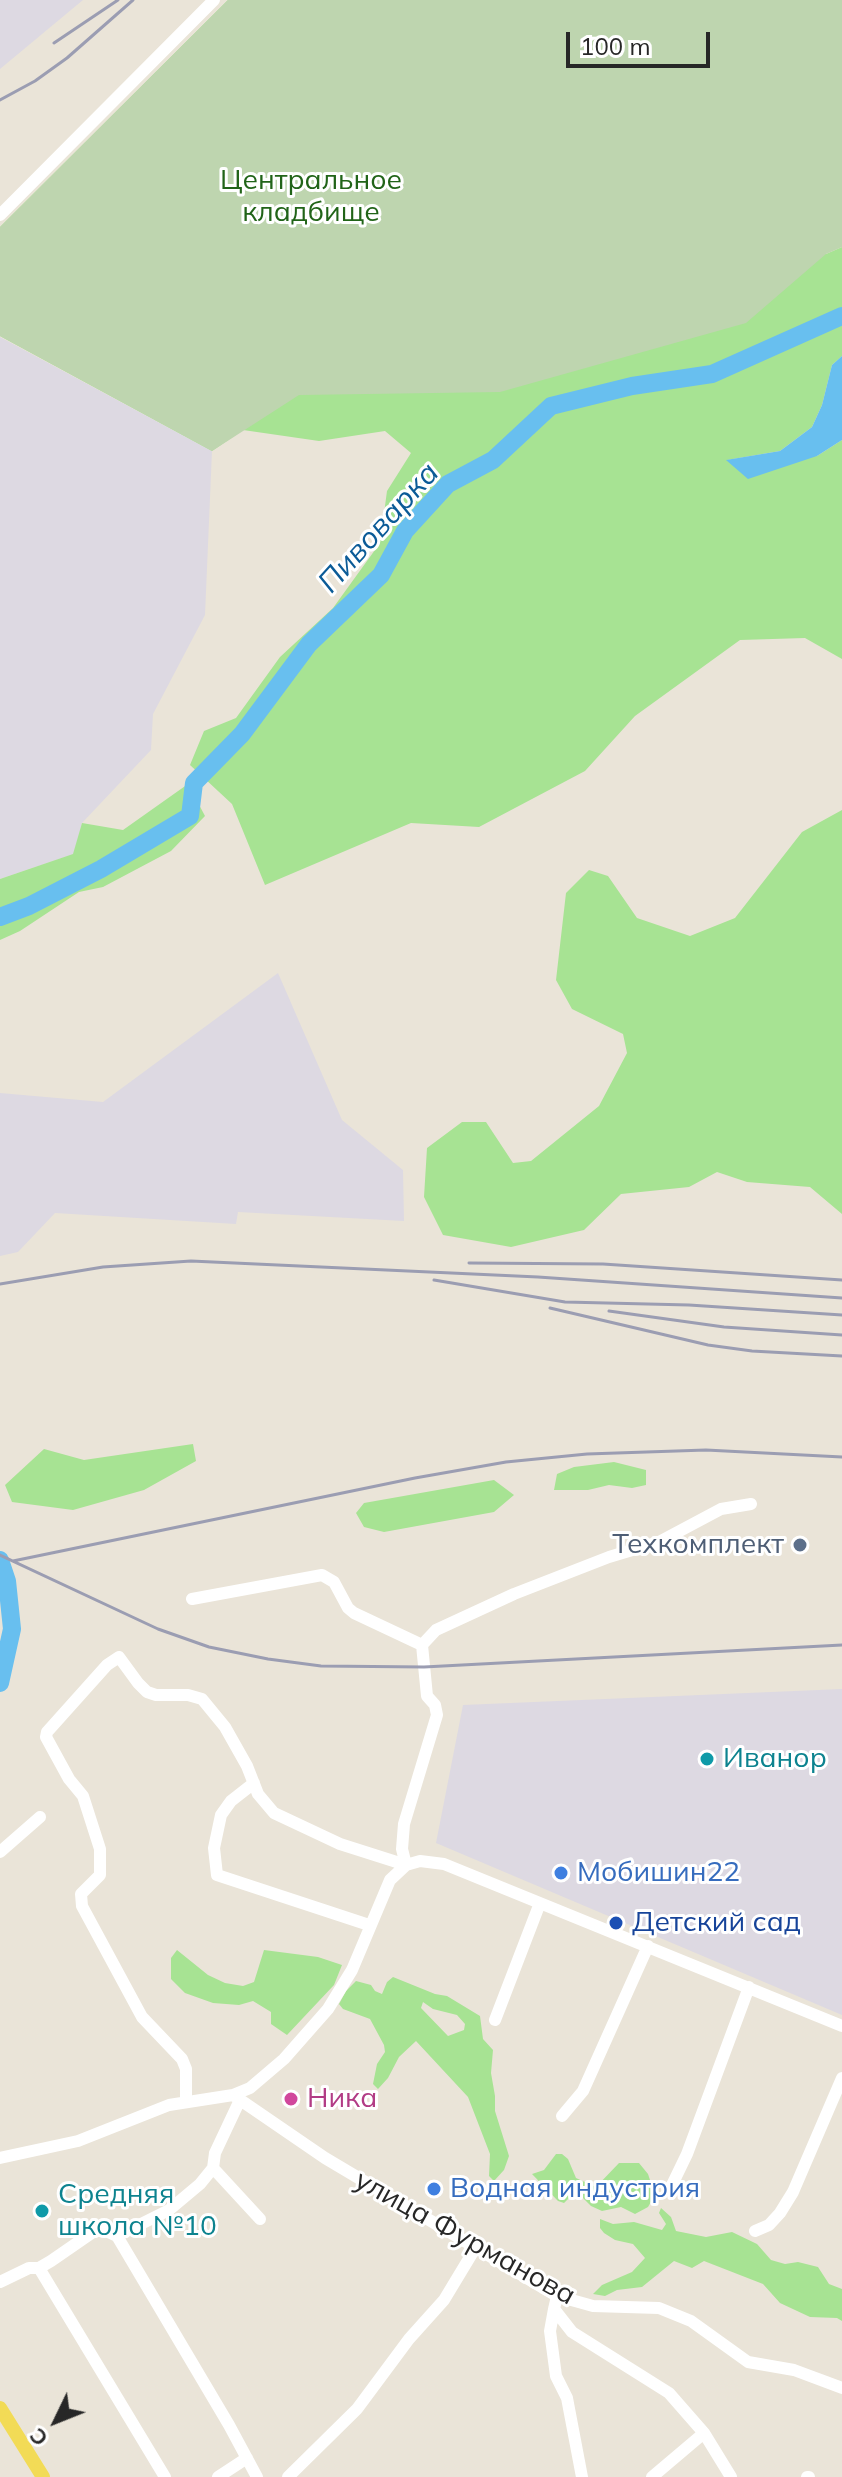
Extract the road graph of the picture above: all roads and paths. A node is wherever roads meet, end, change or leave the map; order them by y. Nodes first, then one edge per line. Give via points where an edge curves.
1 (214, 0) edge
2 (0, 215) edge
3 (751, 1504) dead end
4 (192, 1599) dead end
5 (422, 1645) junction
6 (254, 1783) junction
7 (40, 1817) dead end
8 (0, 1852) edge
9 (406, 1865) junction
10 (540, 1903) junction
11 (369, 1925) junction
12 (648, 1946) junction
13 (749, 1987) junction
14 (495, 2020) dead end
15 (842, 2026) edge
16 (842, 2078) edge
17 (236, 2098) junction
18 (186, 2100) junction
19 (562, 2116) dead end
20 (0, 2158) edge
21 (213, 2168) junction
22 (672, 2185) dead end
23 (260, 2219) dead end
24 (755, 2231) dead end
25 (117, 2236) junction
26 (476, 2247) junction
27 (39, 2268) junction
28 (0, 2282) edge
29 (557, 2296) junction
30 (554, 2309) junction
31 (842, 2388) edge
32 (0, 2408) edge
33 (704, 2433) junction
34 (247, 2458) junction
35 (43, 2477) edge
36 (165, 2477) edge
37 (218, 2477) edge
38 (257, 2477) edge
39 (288, 2477) edge
40 (582, 2477) edge
41 (652, 2477) edge
42 (731, 2477) edge

1 - 2 street
3 - 5 street via 721,1509 659,1542 514,1594 436,1630
4 - 5 street via 322,1575 334,1582 354,1613
5 - 9 street via 427,1696 437,1715 404,1824
6 - 9 street via 274,1813 296,1825
6 - 11 street via 221,1815 214,1848 217,1875
6 - 18 street via 225,1727 202,1699 147,1692 119,1657 47,1732 83,1796 100,1849 100,1875 81,1894 82,1906 142,2017 182,2059
7 - 8 street
9 - 10 street via 444,1864
9 - 11 street via 390,1880
10 - 12 street
10 - 14 street
11 - 17 street via 352,1970 328,2009 275,2067
12 - 13 street
12 - 19 street via 583,2091
13 - 15 street
13 - 22 street
16 - 24 street via 793,2192 769,2225
17 - 18 street
17 - 21 street
17 - 26 street, улица Фурманова via 325,2158
18 - 20 street via 78,2141
21 - 23 street
21 - 25 street via 169,2210
25 - 27 street via 102,2229 93,2232
25 - 34 street
26 - 29 street, улица Фурманова
26 - 39 street via 444,2300 357,2409
27 - 28 street
27 - 36 street
29 - 30 street
29 - 31 street, улица Фурманова via 593,2306 659,2308 691,2321 748,2362 794,2370
30 - 33 street via 572,2332 669,2393
30 - 40 street via 550,2331 556,2376 567,2398
32 - 35 main road
33 - 41 street
33 - 42 street
34 - 37 street
34 - 38 street

